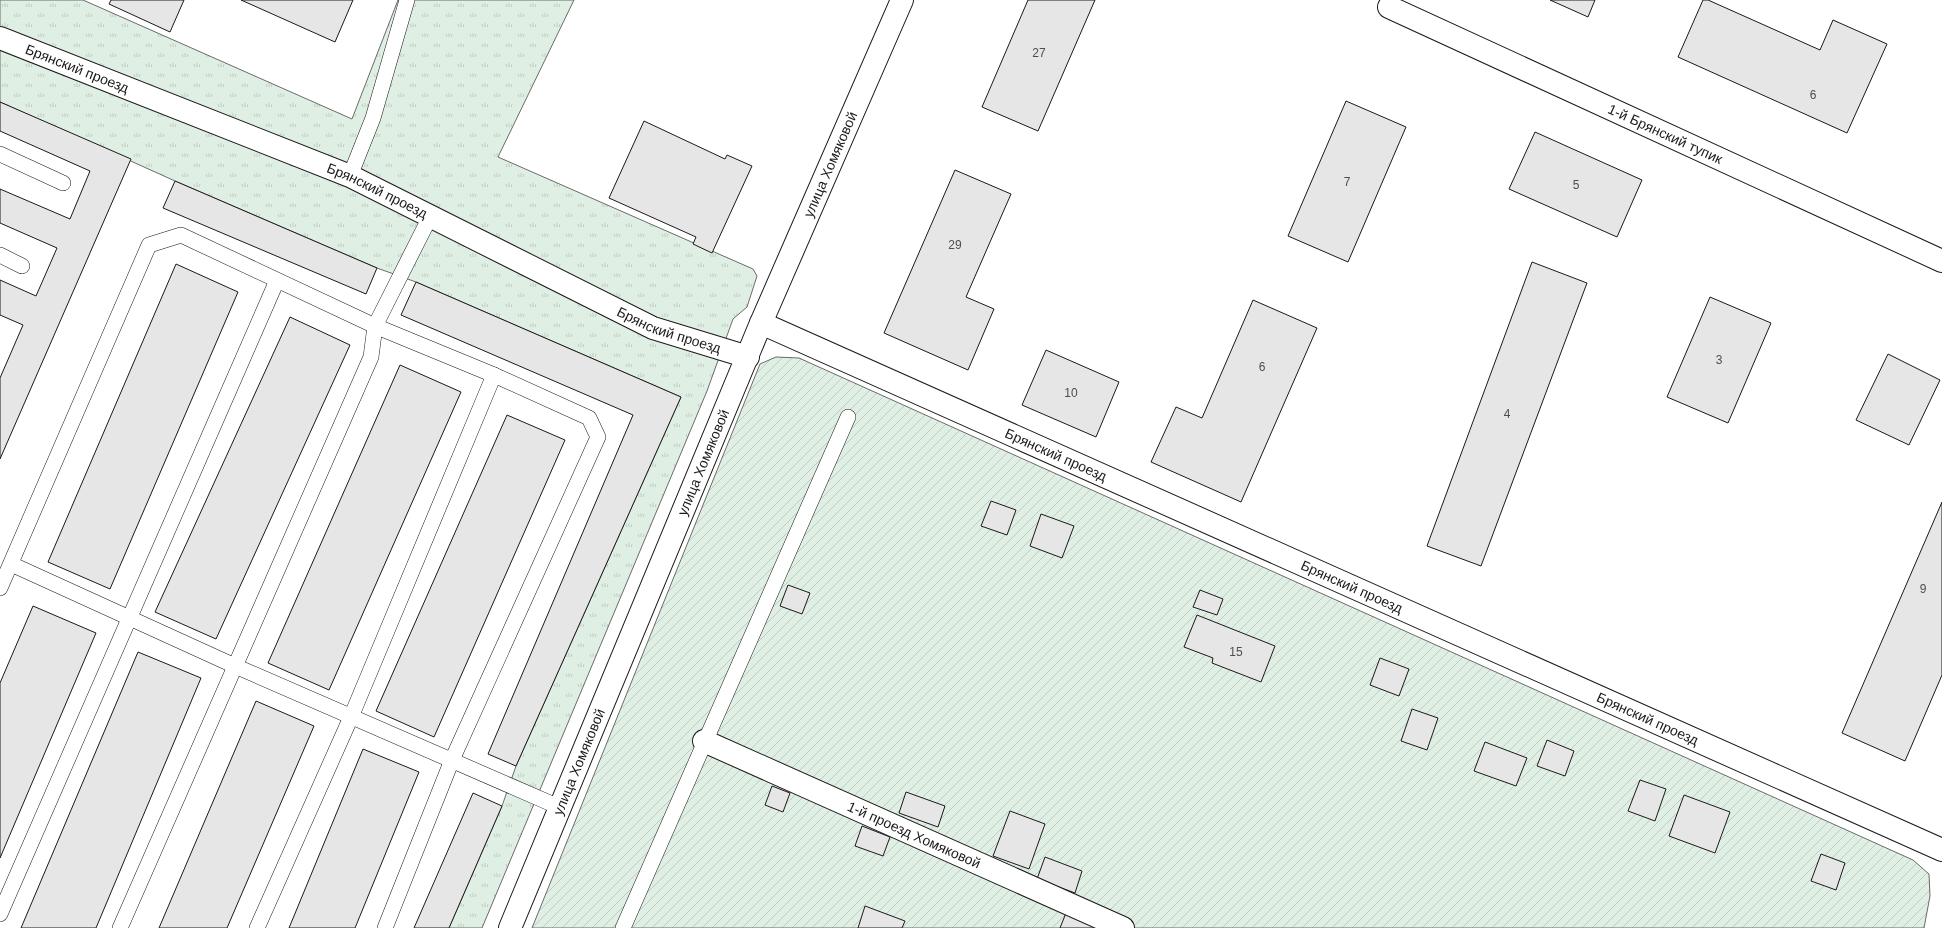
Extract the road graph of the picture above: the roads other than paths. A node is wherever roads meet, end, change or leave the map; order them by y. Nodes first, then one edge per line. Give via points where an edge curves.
1 (407, 0) edge
2 (902, 0) edge
3 (1389, 7) dead end
4 (0, 38) edge
5 (0, 154) edge
6 (350, 176) junction
7 (63, 183) dead end
8 (431, 215) junction
9 (0, 256) edge
10 (1942, 261) edge
11 (22, 266) dead end
12 (275, 285) dead end
13 (761, 323) junction
14 (375, 326) junction
15 (748, 356) junction
16 (494, 375) junction
17 (848, 417) dead end
18 (11, 564) junction
19 (0, 588) edge
20 (128, 617) junction
21 (235, 666) junction
22 (351, 717) junction
23 (704, 741) junction
24 (452, 760) junction
25 (559, 807) junction
26 (1942, 850) edge
27 (0, 914) edge
28 (120, 928) edge
29 (257, 928) edge
30 (385, 928) edge
31 (510, 928) edge
32 (623, 928) edge
33 (1123, 928) edge

1 - 6 lane via 373,118
2 - 13 street, улица Хомяковой
3 - 10 street, 1-й Брянский тупик
4 - 6 street, Брянский проезд
5 - 7 lane
6 - 8 street, Брянский проезд
8 - 14 lane
8 - 15 street, Брянский проезд via 653,328
9 - 11 lane
12 - 20 lane
13 - 15 street, улица Хомяковой
13 - 26 street, Брянский проезд
14 - 16 lane
14 - 18 lane via 181,235 149,245
14 - 21 lane via 371,357
15 - 25 street, улица Хомяковой
16 - 22 lane
16 - 24 lane via 589,418 598,437
17 - 23 lane
18 - 19 lane
18 - 20 lane
20 - 21 lane
20 - 27 lane
21 - 22 lane
21 - 28 lane
22 - 24 lane
22 - 29 lane
23 - 32 lane
23 - 33 street, 1-й проезд Хомяковой
24 - 25 lane
24 - 30 lane
25 - 31 street, улица Хомяковой

